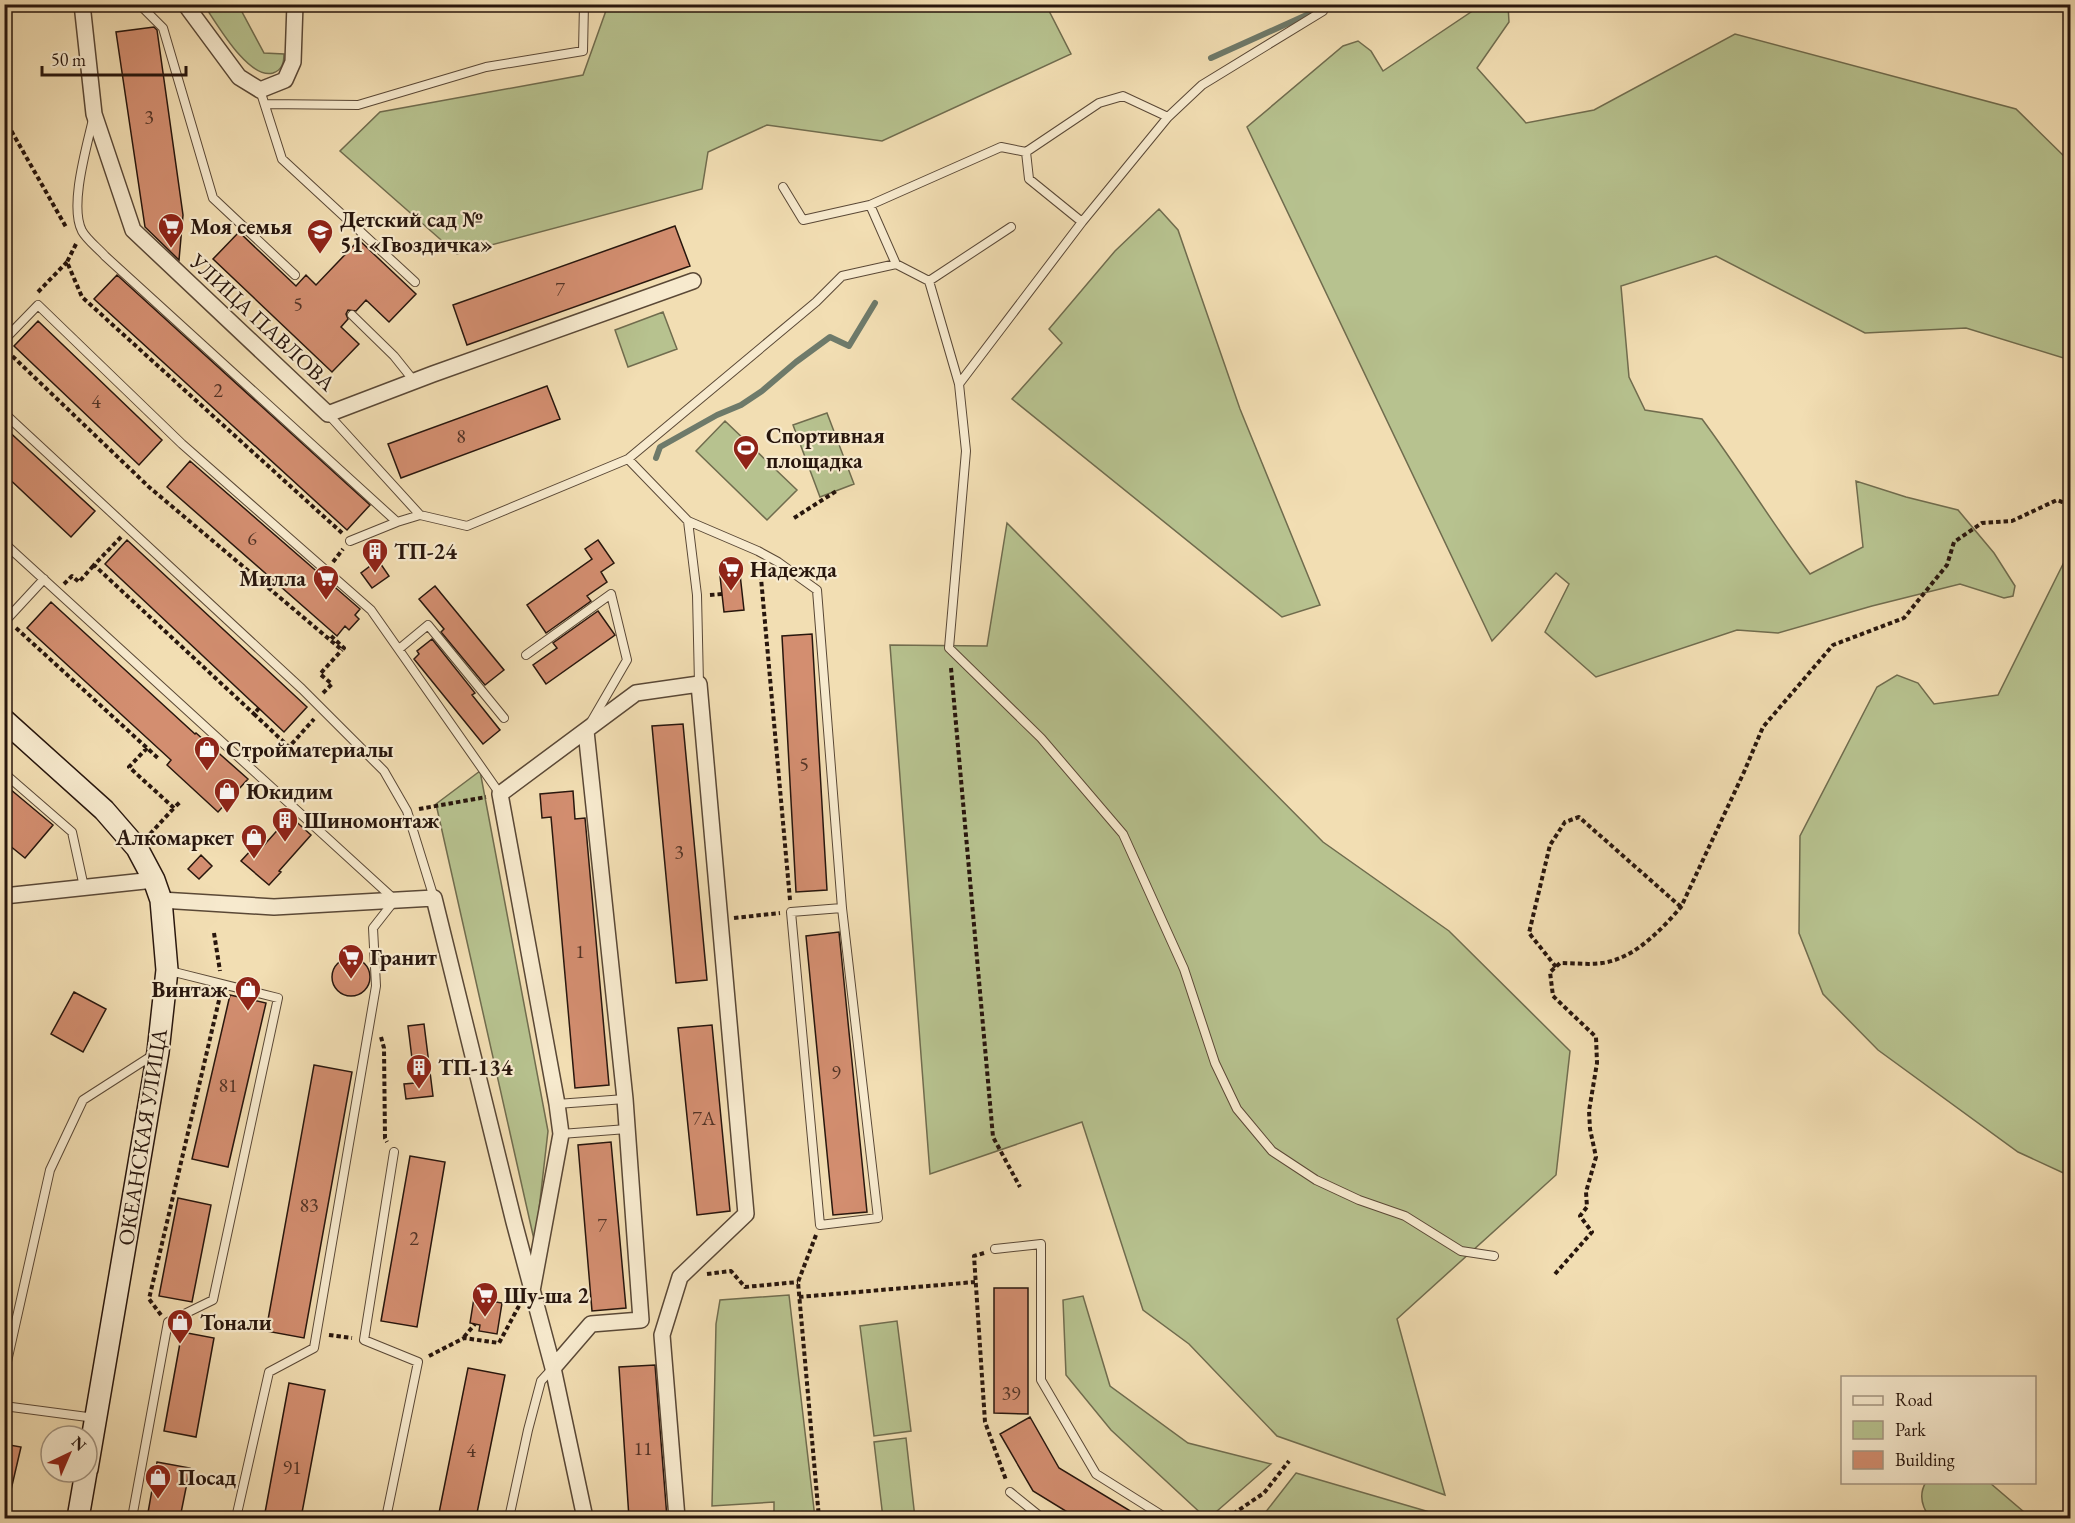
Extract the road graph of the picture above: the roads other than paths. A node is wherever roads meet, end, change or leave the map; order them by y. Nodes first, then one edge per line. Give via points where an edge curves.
1 (4, 4) edge
2 (82, 4) edge
3 (139, 4) edge
4 (185, 4) edge
5 (296, 4) edge
6 (584, 4) edge
7 (1323, 11) dead end
8 (4, 33) edge
9 (262, 97) junction
10 (94, 114) junction
11 (1168, 117) junction
12 (1026, 152) junction
13 (783, 187) dead end
14 (870, 204) junction
15 (1082, 222) junction
16 (1011, 227) dead end
17 (896, 264) junction
18 (295, 275) dead end
19 (693, 281) dead end
20 (929, 281) junction
21 (415, 282) dead end
22 (352, 315) dead end
23 (4, 340) edge
24 (414, 381) junction
25 (959, 384) junction
26 (4, 413) edge
27 (328, 414) junction
28 (628, 459) junction
29 (420, 515) junction
30 (688, 521) junction
31 (397, 522) junction
32 (350, 541) road end
33 (4, 543) edge
34 (44, 579) junction
35 (7, 619) road end
36 (399, 649) junction
37 (526, 655) dead end
38 (699, 684) junction
39 (504, 718) dead end
40 (4, 720) edge
41 (586, 731) junction
42 (4, 773) edge
43 (500, 794) junction
44 (154, 880) junction
45 (84, 887) junction
46 (4, 896) edge
47 (434, 898) junction
48 (161, 900) junction
49 (395, 900) junction
50 (842, 908) junction
51 (167, 970) junction
52 (158, 1052) junction
53 (625, 1099) junction
54 (557, 1104) junction
55 (627, 1129) junction
56 (561, 1134) junction
57 (394, 1152) road end
58 (995, 1249) road end
59 (1494, 1256) dead end
60 (532, 1291) junction
61 (553, 1368) junction
62 (4, 1375) edge
63 (4, 1406) edge
64 (96, 1418) junction
65 (95, 1424) edge
66 (84, 1484) edge
67 (1010, 1492) road end
68 (78, 1518) edge
69 (132, 1518) edge
70 (236, 1518) edge
71 (386, 1518) edge
72 (509, 1518) edge
73 (585, 1518) edge
74 (677, 1518) edge
75 (1042, 1518) edge
76 (1166, 1518) edge

1 - 8 lane
2 - 10 street, УЛИЦА ПАВЛОВА
3 - 18 lane via 163,28 213,198
4 - 9 street via 239,77
5 - 9 street via 293,62 285,80
6 - 9 lane via 583,51 486,67 358,105
7 - 11 lane via 1202,85
9 - 21 lane via 282,159
10 - 27 street, УЛИЦА ПАВЛОВА via 133,230
10 - 31 lane via 81,171 77,210 82,231
11 - 12 lane via 1123,96 1099,103
11 - 15 lane
12 - 14 lane via 1001,147
12 - 15 lane via 1029,179
13 - 14 lane via 803,220
14 - 17 lane
15 - 25 lane
16 - 20 lane
17 - 20 lane
17 - 28 lane via 842,276
19 - 24 street, УЛИЦА ПАВЛОВА
20 - 25 lane
22 - 24 lane
23 - 36 lane via 38,305 182,444 371,610
24 - 27 street, УЛИЦА ПАВЛОВА
25 - 59 lane via 966,451 950,648 1041,738 1123,834 1184,969 1215,1064 1237,1109 1272,1151 1316,1180 1405,1216 1461,1251
26 - 47 lane via 384,771 407,811
27 - 29 lane
28 - 29 lane via 467,526
28 - 30 lane
29 - 31 lane
30 - 38 lane via 697,595
30 - 50 lane via 758,551 817,590
31 - 32 lane
33 - 34 lane
34 - 35 lane
34 - 49 lane
36 - 39 lane via 428,625
36 - 43 lane
37 - 41 lane via 611,594 627,660
38 - 41 street via 636,693
38 - 74 street via 746,1214 680,1277 662,1335
40 - 44 main road, ОКЕАНСКАЯ УЛИЦА via 104,810 137,848
41 - 43 street
41 - 53 street
42 - 45 lane via 72,832
43 - 54 street
44 - 45 street
44 - 48 main road, ОКЕАНСКАЯ УЛИЦА
45 - 46 street
47 - 49 street
47 - 60 street
48 - 49 street via 274,907
48 - 51 main road, ОКЕАНСКАЯ УЛИЦА
49 - 70 lane via 372,928 376,986 314,1348 269,1372
50 - 50 lane via 878,1218 819,1225 791,912
51 - 52 main road, ОКЕАНСКАЯ УЛИЦА
51 - 69 lane via 278,998 213,1300 168,1322
52 - 62 lane via 83,1100 78,1110 50,1170
52 - 64 main road, ОКЕАНСКАЯ УЛИЦА
53 - 54 lane
53 - 55 street
54 - 56 street
55 - 56 lane
55 - 61 street via 641,1320 591,1324
56 - 60 street
57 - 71 lane via 364,1340 418,1362
58 - 76 lane via 1041,1244 1041,1380 1096,1474
60 - 61 street
61 - 72 lane via 542,1381
61 - 73 street
63 - 64 lane
64 - 65 main road, ОКЕАНСКАЯ УЛИЦА
66 - 68 main road, ОКЕАНСКАЯ УЛИЦА
67 - 75 lane

